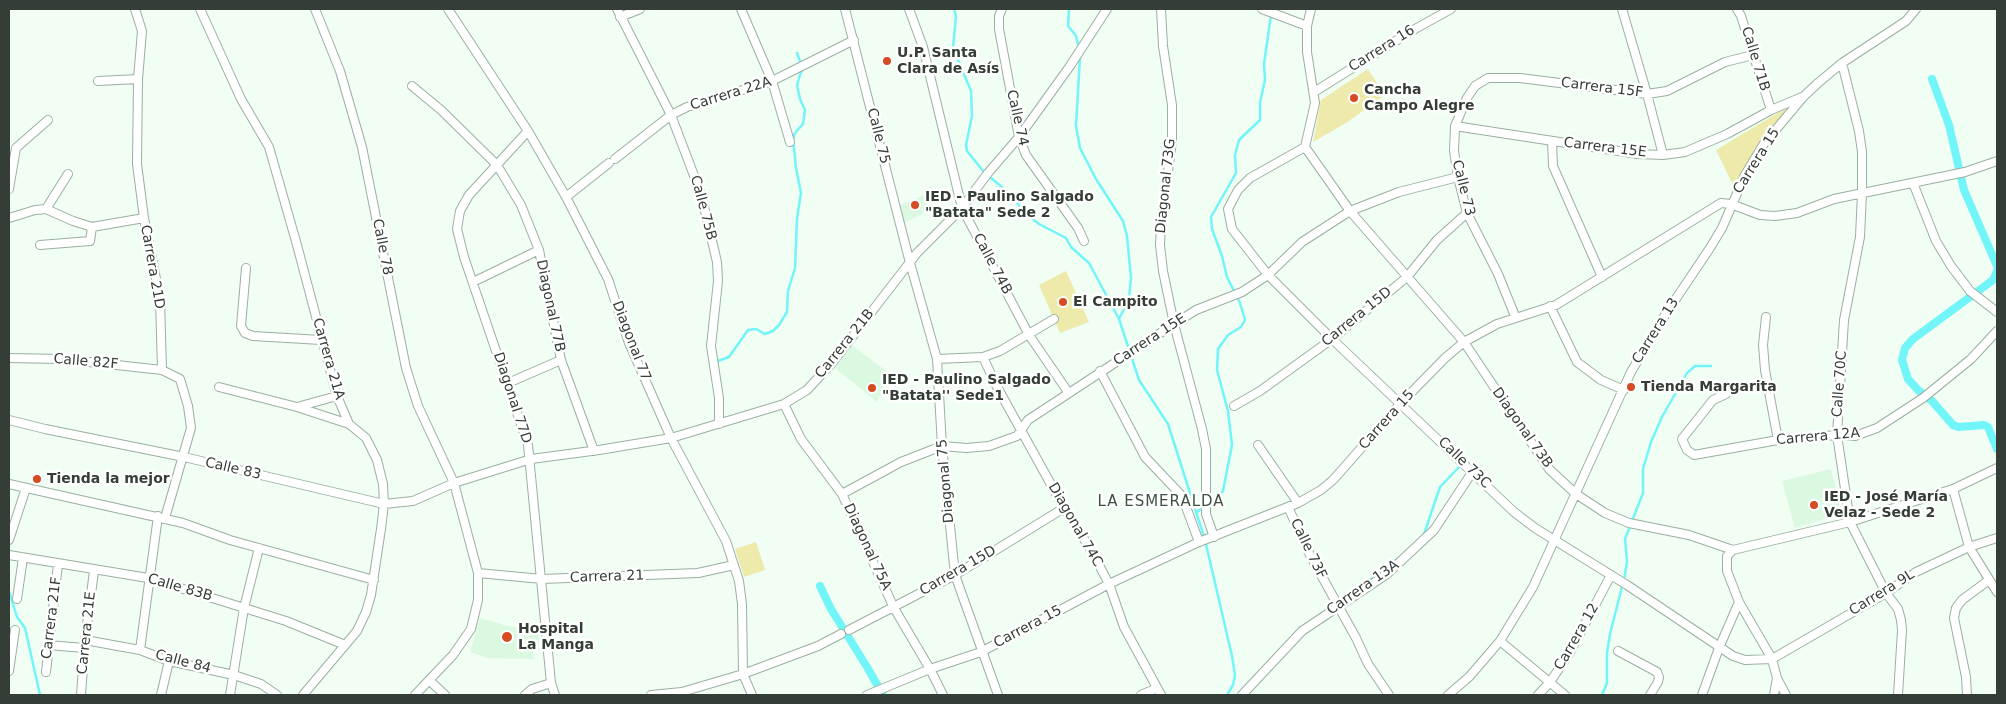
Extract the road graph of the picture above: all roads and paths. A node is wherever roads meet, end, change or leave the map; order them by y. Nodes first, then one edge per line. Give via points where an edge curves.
1 (135, 9) edge
2 (200, 9) edge
3 (316, 9) edge
4 (448, 9) edge
5 (640, 9) edge
6 (741, 9) edge
7 (845, 9) edge
8 (908, 9) edge
9 (1002, 9) edge
10 (1107, 9) edge
11 (1161, 9) edge
12 (1264, 9) edge
13 (1311, 9) edge
14 (1451, 9) edge
15 (1622, 9) edge
16 (1737, 9) edge
17 (1916, 9) edge
18 (619, 13) edge
19 (1307, 26) junction
20 (854, 40) junction
21 (1753, 54) junction
22 (1842, 63) junction
23 (138, 79) junction
24 (98, 81) dead end
25 (772, 81) junction
26 (412, 86) dead end
27 (1475, 86) joint
28 (1314, 92) junction
29 (1647, 94) junction
30 (1804, 96) junction
31 (1771, 110) junction
32 (672, 115) junction
33 (48, 120) dead end
34 (1455, 126) junction
35 (528, 131) junction
36 (1019, 137) junction
37 (1552, 141) junction
38 (790, 142) dead end
39 (12, 147) edge
40 (1305, 147) junction
41 (1663, 155) junction
42 (1997, 161) edge
43 (497, 165) junction
44 (68, 174) dead end
45 (1458, 177) junction
46 (1914, 183) junction
47 (9, 188) edge
48 (1862, 193) junction
49 (566, 197) junction
50 (1731, 204) junction
51 (962, 208) junction
52 (46, 209) junction
53 (1350, 211) junction
54 (1467, 213) junction
55 (9, 218) edge
56 (144, 218) junction
57 (92, 227) junction
58 (1084, 241) dead end
59 (40, 245) dead end
60 (539, 250) junction
61 (910, 263) junction
62 (246, 268) dead end
63 (1268, 276) junction
64 (1407, 277) junction
65 (1602, 278) junction
66 (473, 282) junction
67 (1550, 306) junction
68 (1997, 312) edge
69 (1515, 316) junction
70 (1766, 317) dead end
71 (1054, 320) dead end
72 (1174, 324) junction
73 (1997, 331) edge
74 (1029, 335) junction
75 (1332, 339) junction
76 (321, 340) junction
77 (1464, 342) junction
78 (983, 357) junction
79 (9, 358) edge
80 (937, 359) junction
81 (561, 360) junction
82 (162, 370) junction
83 (1100, 371) junction
84 (508, 383) junction
85 (219, 387) dead end
86 (1624, 390) junction
87 (1068, 392) junction
88 (1726, 394) dead end
89 (336, 396) junction
90 (1401, 403) junction
91 (784, 404) junction
92 (1234, 406) dead end
93 (297, 407) junction
94 (9, 420) edge
95 (349, 424) junction
96 (719, 424) junction
97 (1022, 430) junction
98 (1837, 435) junction
99 (672, 438) junction
100 (1778, 440) junction
101 (1258, 445) dead end
102 (942, 446) junction
103 (594, 451) junction
104 (184, 457) junction
105 (531, 459) junction
106 (1997, 468) edge
107 (1473, 471) junction
108 (454, 483) junction
109 (9, 484) edge
110 (26, 488) junction
111 (1953, 489) junction
112 (842, 494) junction
113 (1576, 494) junction
114 (1298, 503) junction
115 (384, 504) junction
116 (1288, 507) junction
117 (1064, 508) junction
118 (162, 517) junction
119 (1850, 522) junction
120 (1213, 538) junction
121 (1997, 538) edge
122 (9, 540) edge
123 (1555, 541) junction
124 (1200, 542) junction
125 (1969, 547) junction
126 (259, 548) junction
127 (1733, 550) junction
128 (9, 555) edge
129 (23, 558) junction
130 (58, 564) junction
131 (734, 565) junction
132 (94, 570) junction
133 (478, 573) junction
134 (955, 575) junction
135 (1611, 575) junction
136 (148, 578) junction
137 (542, 579) junction
138 (374, 580) junction
139 (1989, 580) junction
140 (1109, 584) junction
141 (1997, 592) edge
142 (1886, 593) junction
143 (16, 599) dead end
144 (1740, 602) junction
145 (1338, 606) junction
146 (244, 608) junction
147 (894, 608) junction
148 (14, 630) dead end
149 (849, 630) dead end
150 (841, 634) dead end
151 (85, 640) junction
152 (1500, 641) junction
153 (48, 645) junction
154 (345, 645) junction
155 (84, 648) junction
156 (1719, 648) junction
157 (140, 650) junction
158 (1618, 651) dead end
159 (981, 652) junction
160 (1772, 659) junction
161 (169, 661) junction
162 (930, 669) junction
163 (9, 671) edge
164 (46, 672) dead end
165 (743, 674) junction
166 (234, 675) junction
167 (1777, 678) junction
168 (430, 680) junction
169 (1550, 682) junction
170 (551, 683) junction
171 (1159, 692) edge
172 (1241, 693) edge
173 (81, 695) edge
174 (161, 695) edge
175 (230, 695) edge
176 (277, 695) edge
177 (303, 695) edge
178 (415, 695) edge
179 (446, 695) edge
180 (525, 695) edge
181 (555, 695) edge
182 (651, 695) edge
183 (752, 695) edge
184 (867, 695) edge
185 (943, 695) edge
186 (998, 695) edge
187 (1141, 695) edge
188 (1389, 695) edge
189 (1448, 695) edge
190 (1538, 695) edge
191 (1565, 695) edge
192 (1650, 695) edge
193 (1702, 695) edge
194 (1774, 695) edge
195 (1786, 695) edge
196 (1898, 695) edge
197 (1967, 695) edge

1 - 23 street, Carrera 21D via 142,31
2 - 76 street, Carrera 21A via 241,100 268,147
3 - 108 street, Calle 78 via 343,80 362,147 406,368 418,406
4 - 35 street, Diagonal 77
5 - 18 street
6 - 25 street
7 - 20 street, Calle 75
8 - 51 street, Calle 74B via 923,47
9 - 36 street, Calle 74 via 999,29
10 - 36 street, Carrera 21B
11 - 72 street, Diagonal 73G via 1172,105 1172,140 1160,244
12 - 19 street
13 - 19 street
14 - 28 street, Carrera 16
15 - 29 street
16 - 21 street, Calle 71B
17 - 22 street, Carrera 15 via 1906,21
18 - 32 street, Calle 75B
19 - 28 street via 1307,52
20 - 25 street, Carrera 22A
20 - 61 street, Calle 75
21 - 29 street, Carrera 15F via 1725,62 1667,91
21 - 31 street, Calle 71B
22 - 30 street, Carrera 15
22 - 48 street, Calle 70C via 1859,131
23 - 24 street
23 - 56 street, Carrera 21D via 137,164
25 - 32 street, Carrera 22A via 686,107
25 - 38 street
26 - 43 street, Diagonal 77B
27 - 29 street, Carrera 15F via 1488,78 1520,78
27 - 34 street, Calle 73
28 - 40 street via 1315,103
29 - 41 street
30 - 31 street, Carrera 15E
30 - 50 street, Carrera 15 via 1763,145
31 - 41 street, Carrera 15E via 1685,152
32 - 49 street, Carrera 22A
32 - 96 street, Calle 75B via 701,194 717,262 711,346 719,398
33 - 39 street
34 - 37 street, Carrera 15E
34 - 45 street, Calle 73
35 - 43 street, Diagonal 77D
35 - 49 street, Diagonal 77
36 - 51 street, Carrera 21B
36 - 58 street, Calle 74 via 1026,155
37 - 41 street, Carrera 15E
37 - 65 street via 1553,166
39 - 47 street
40 - 53 street, Diagonal 73B
40 - 63 street, Calle 73C via 1250,178 1238,190 1228,209 1232,228
42 - 46 street via 1959,174
43 - 60 street, Diagonal 77B via 521,205
43 - 66 street, Diagonal 77D via 469,195 460,211 457,229
44 - 52 street
45 - 53 street, Carrera 15E via 1399,192
45 - 54 street, Calle 73
46 - 48 street
46 - 68 street via 1936,241 1951,266 1970,291
48 - 50 street via 1817,204 1797,213 1775,216 1760,215
48 - 98 street, Calle 70C via 1860,237 1844,320
49 - 99 street, Diagonal 77 via 608,279 629,343
50 - 65 street, Carrera 15 via 1721,203
50 - 86 street, Carrera 13 via 1722,228 1665,315
51 - 61 street, Carrera 21B
51 - 74 street, Calle 74B
52 - 55 street
52 - 57 street
53 - 63 street, Carrera 15E via 1302,242
53 - 64 street, Diagonal 73B
54 - 64 street, Carrera 15D via 1437,240
54 - 69 street, Calle 73
56 - 57 street
56 - 82 street, Carrera 21D via 160,299
57 - 59 street via 90,241
60 - 66 street
60 - 81 street, Diagonal 77B
61 - 80 street, Diagonal 75
61 - 91 street, Carrera 21B via 832,363 807,390
62 - 76 street via 241,326 245,333
63 - 72 street, Carrera 15E
63 - 75 street, Calle 73C
64 - 75 street, Carrera 15D
64 - 77 street, Diagonal 73B
65 - 67 street, Carrera 15
66 - 84 street, Diagonal 77D
67 - 69 street, Carrera 15
67 - 86 street via 1577,362 1601,380
69 - 77 street, Carrera 15
70 - 100 street via 1765,370
71 - 74 street
72 - 83 street, Carrera 15E
72 - 120 street, Diagonal 73G via 1199,411 1206,449 1206,506
73 - 98 street, Carrera 12A via 1926,396 1869,432 1855,436
74 - 78 street
74 - 87 street, Calle 74B
75 - 90 street, Calle 73C
75 - 92 street, Carrera 15D
76 - 89 street, Carrera 21A
77 - 90 street, Carrera 15
77 - 113 street, Diagonal 73B via 1549,469
78 - 80 street
78 - 97 street, Diagonal 74C
79 - 82 street, Calle 82F via 62,359
80 - 102 street, Diagonal 75
81 - 84 street
81 - 103 street, Diagonal 77B
82 - 104 street via 180,379 188,406 191,428
83 - 87 street, Carrera 15E
83 - 124 street via 1145,457 1182,496
84 - 105 street, Diagonal 77D
85 - 93 street
86 - 113 street, Carrera 13
87 - 97 street, Carrera 15E via 1024,423
88 - 100 street, Carrera 12A via 1714,400 1682,439 1686,450 1694,455
89 - 93 street
89 - 95 street, Carrera 21A
90 - 107 street, Calle 73C
90 - 114 street, Carrera 15 via 1333,480
91 - 96 street, Carrera 21B
91 - 112 street, Diagonal 75A via 801,439
93 - 95 street
94 - 104 street, Calle 83
95 - 115 street, Carrera 21A via 366,438 377,460
96 - 99 street, Carrera 21B
97 - 102 street, Carrera 15E via 1017,436 989,446
97 - 117 street, Diagonal 74C
98 - 100 street, Carrera 12A
98 - 119 street, Calle 70C
99 - 103 street, Carrera 21B
99 - 131 street, Diagonal 77 via 726,542
101 - 114 street, Calle 73F
102 - 112 street, Carrera 15E via 901,462
102 - 134 street, Diagonal 75
103 - 105 street, Carrera 21B
104 - 115 street, Calle 83
104 - 118 street
105 - 108 street, Carrera 21B
105 - 137 street, Diagonal 77D
106 - 111 street
107 - 123 street, Calle 73C via 1514,512
107 - 145 street, Carrera 13A via 1434,530 1387,574
108 - 115 street, Calle 83 via 414,501
108 - 133 street
109 - 110 street
110 - 118 street
110 - 122 street
111 - 119 street
111 - 125 street
112 - 147 street, Diagonal 75A
113 - 123 street, Carrera 13
113 - 127 street, Diagonal 73B via 1605,513 1631,523 1689,535
114 - 116 street, Carrera 15
115 - 138 street, Carrera 21A
116 - 120 street, Carrera 15
116 - 145 street, Calle 73F
117 - 134 street, Carrera 15D
117 - 140 street, Diagonal 74C
118 - 126 street
118 - 136 street
119 - 127 street
119 - 142 street, Calle 70C
120 - 124 street, Carrera 15
121 - 125 street, Carrera 9L
123 - 135 street, Calle 73C
123 - 152 street, Carrera 13 via 1533,587
124 - 140 street, Carrera 15
125 - 139 street
125 - 142 street, Carrera 9L via 1916,572
126 - 138 street
126 - 146 street
127 - 144 street via 1727,556 1726,566
128 - 129 street, Calle 83B
129 - 130 street, Calle 83B
129 - 143 street
130 - 132 street, Calle 83B
130 - 153 street, Carrera 21F
131 - 137 street, Carrera 21 via 698,573
131 - 165 street, Diagonal 77 via 742,604
132 - 136 street, Calle 83B
132 - 151 street, Carrera 21E
133 - 137 street, Carrera 21
133 - 168 street via 478,600 471,629
134 - 147 street, Carrera 15D
134 - 159 street, Diagonal 75
135 - 156 street, Calle 73C
135 - 169 street, Carrera 12 via 1569,654
136 - 146 street, Calle 83B
136 - 157 street
137 - 170 street, Diagonal 77D
138 - 154 street, Carrera 21A via 366,612 357,631
139 - 141 street
139 - 197 street via 1962,600 1954,618
140 - 159 street, Carrera 15
140 - 171 street, Diagonal 74C via 1124,627
142 - 160 street, Carrera 9L
142 - 196 street, Calle 70C via 1898,609 1901,620
144 - 156 street
144 - 160 street
145 - 172 street, Carrera 13A via 1302,631
145 - 188 street, Calle 73F via 1368,664
146 - 154 street, Calle 83B
146 - 166 street
147 - 149 street, Carrera 15D
147 - 162 street, Diagonal 75A
148 - 163 street
150 - 165 street
151 - 155 street, Carrera 21E
151 - 157 street, Calle 84
152 - 169 street
152 - 189 street, Carrera 13 via 1469,677
153 - 155 street
153 - 164 street, Carrera 21F
154 - 177 street, Carrera 21A
155 - 173 street, Carrera 21E
156 - 160 street, Calle 73C via 1745,660
156 - 193 street
157 - 161 street, Calle 84
158 - 192 street via 1658,672 1660,677
159 - 162 street, Carrera 15
159 - 186 street, Diagonal 75
160 - 167 street
161 - 166 street, Calle 84
161 - 174 street
162 - 184 street, Carrera 15
162 - 185 street, Diagonal 75A
165 - 182 street via 682,692
165 - 183 street, Diagonal 77
166 - 175 street
166 - 176 street, Calle 84 via 261,684
167 - 194 street
167 - 195 street
168 - 178 street
168 - 179 street
169 - 190 street, Carrera 12
169 - 191 street
170 - 180 street via 532,689
170 - 181 street, Diagonal 77D
171 - 187 street

